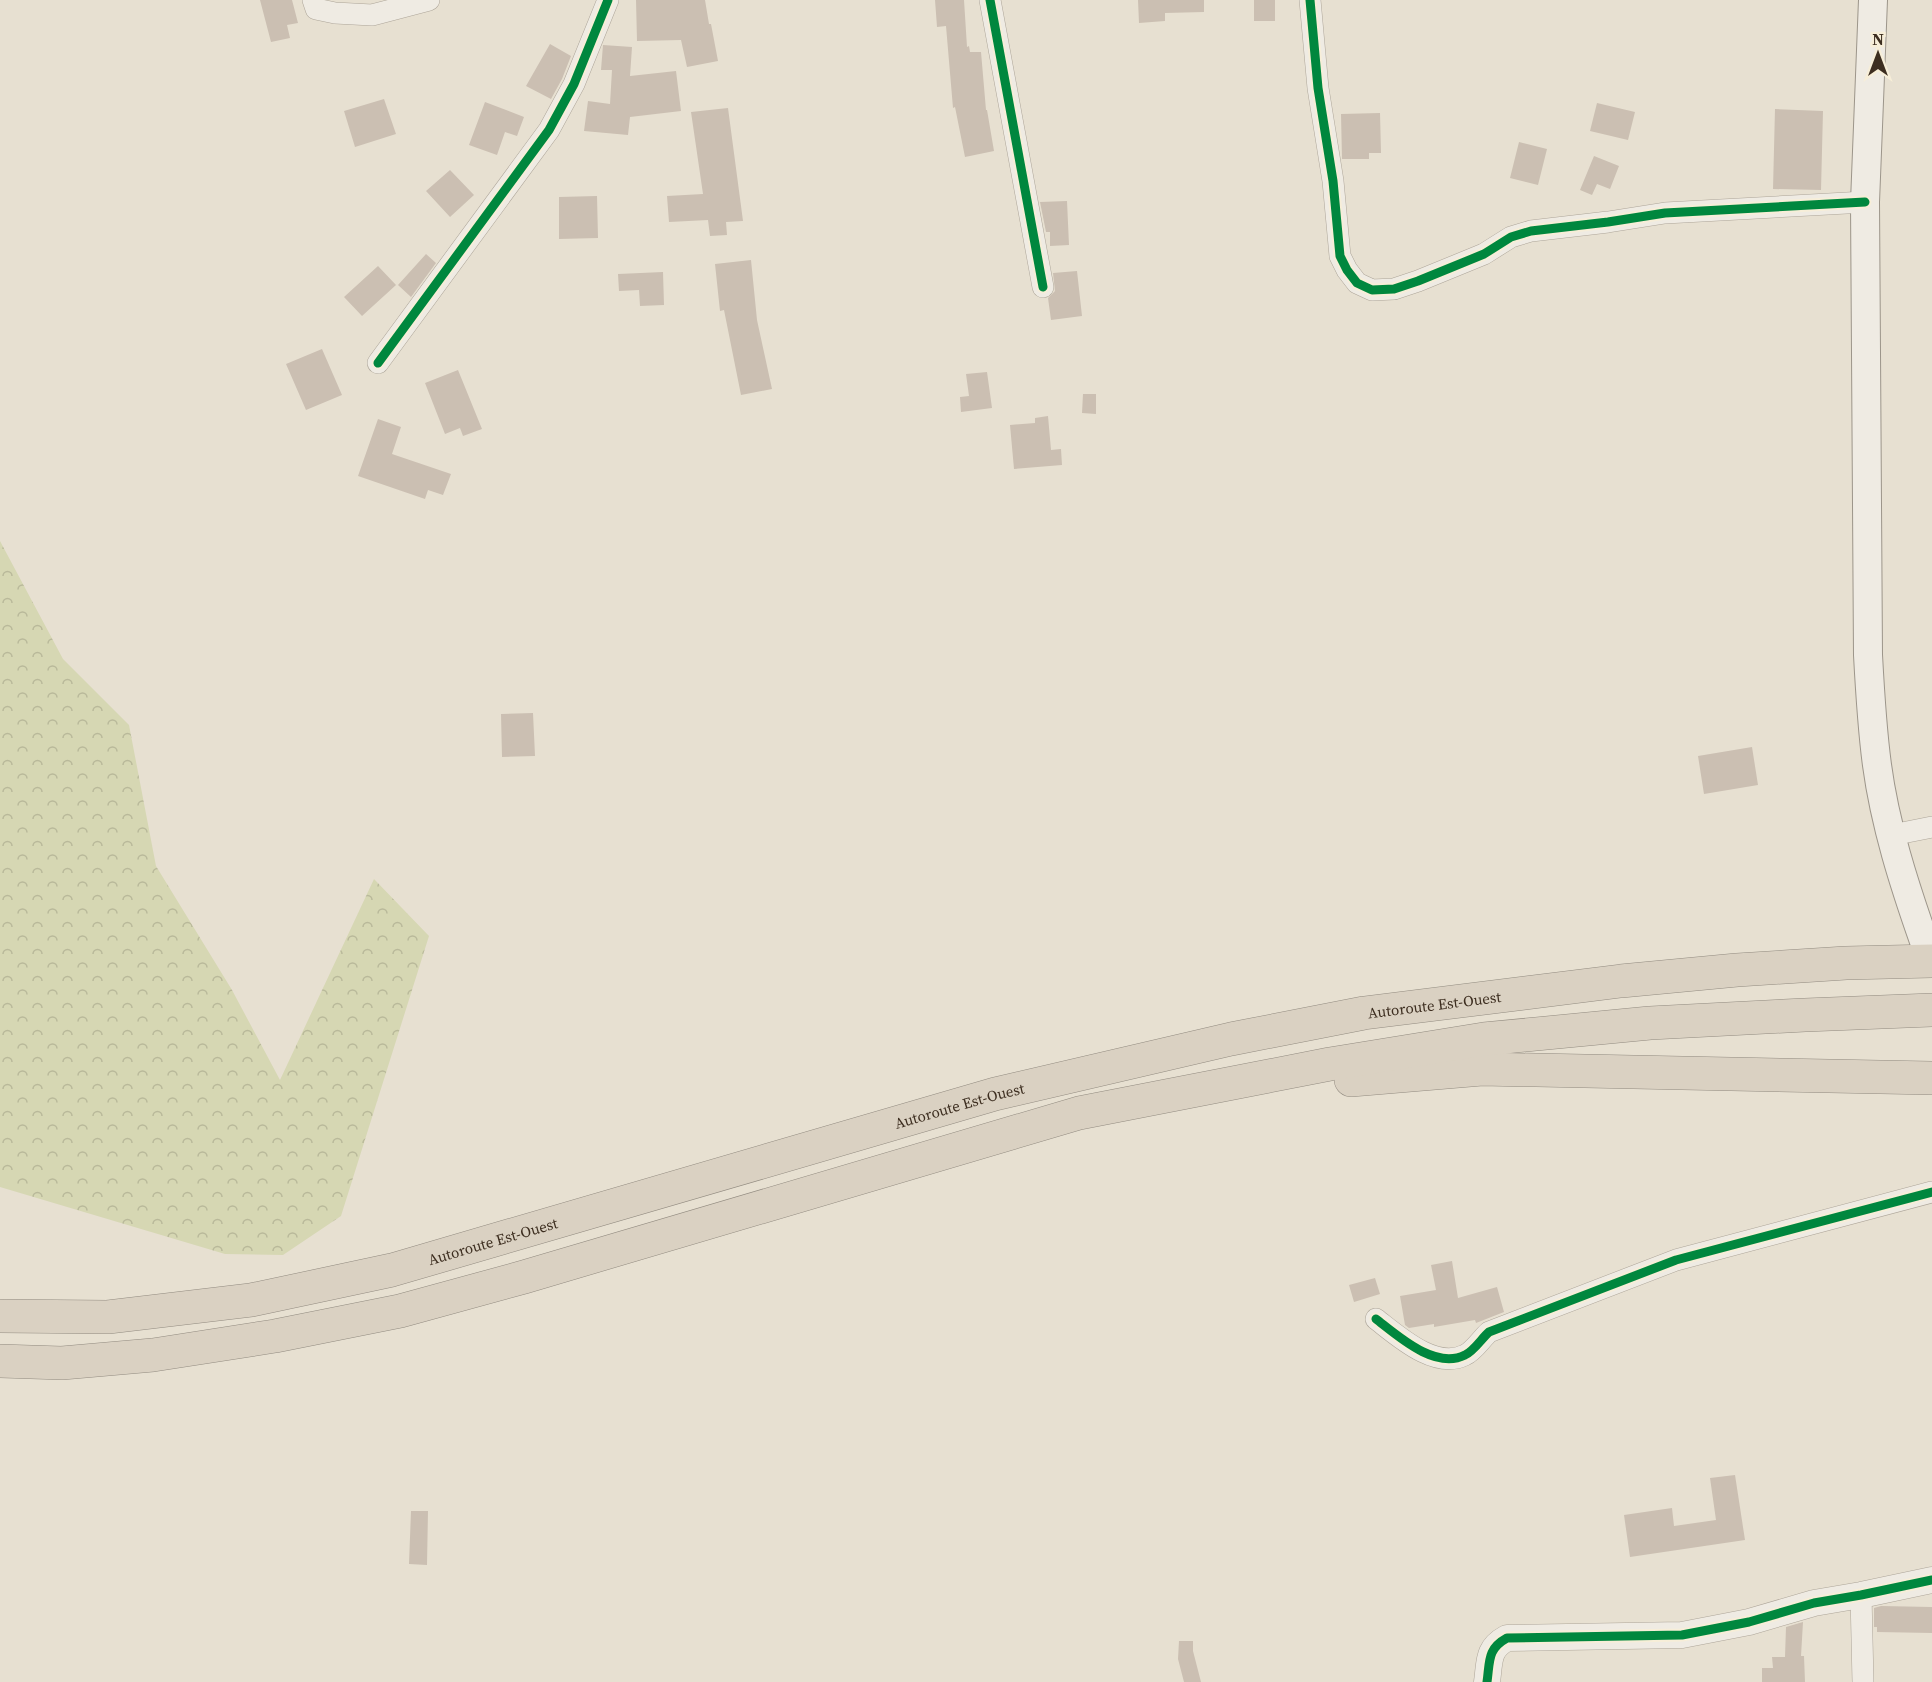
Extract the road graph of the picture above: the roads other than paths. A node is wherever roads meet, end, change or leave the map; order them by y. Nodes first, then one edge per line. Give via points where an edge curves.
1 (313, 0) edge
2 (429, 0) edge
3 (608, 0) edge
4 (990, 0) edge
5 (1310, 0) edge
6 (1874, 0) edge
7 (1865, 202) junction
8 (1043, 286) dead end
9 (378, 363) dead end
10 (1932, 827) edge
11 (1892, 835) junction
12 (1928, 951) edge
13 (1932, 1010) edge
14 (1932, 1078) edge
15 (1164, 1097) junction
16 (1932, 1192) edge
17 (0, 1316) edge
18 (1376, 1319) dead end
19 (0, 1361) edge
20 (1932, 1580) edge
21 (1861, 1595) junction
22 (1487, 1682) edge
23 (1863, 1682) edge

1 - 2 street via 316,9 372,15
3 - 9 street via 574,84 549,130
4 - 8 street
5 - 7 street via 1340,256 1357,283 1372,290 1394,289 1418,281 1531,231 1665,213
6 - 7 main road
7 - 11 main road via 1868,655 1877,766
10 - 11 street
11 - 12 main road
12 - 17 highway, Autoroute Est-Ouest via 1364,1012 995,1094 392,1270 251,1300 108,1317
13 - 15 highway via 1650,1023 1484,1039
14 - 15 highway via 1482,1069
15 - 19 highway via 1079,1113 400,1311 153,1355 62,1363
16 - 18 street via 1676,1260 1489,1332 1466,1355 1447,1359 1416,1350
20 - 21 street
21 - 22 street via 1682,1635 1507,1638 1495,1645
21 - 23 street

